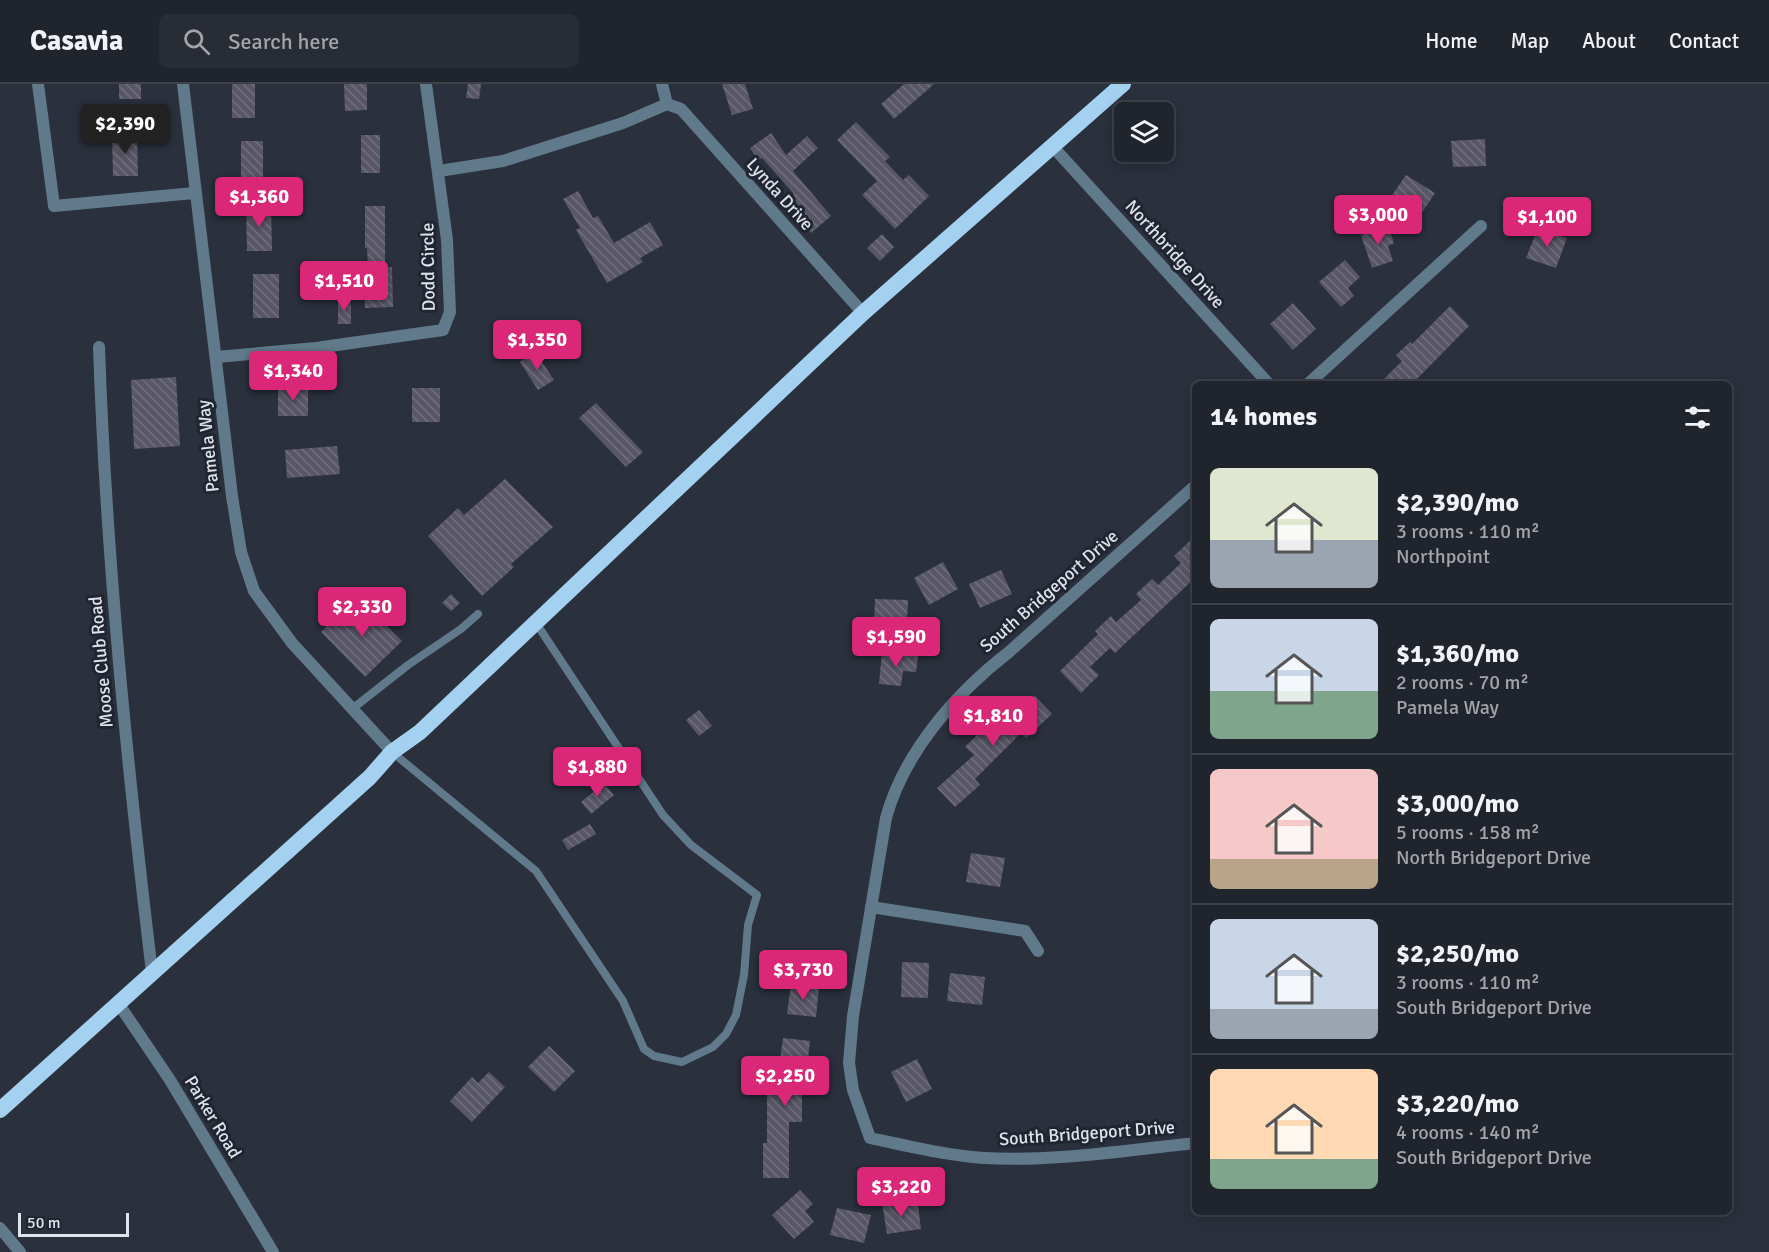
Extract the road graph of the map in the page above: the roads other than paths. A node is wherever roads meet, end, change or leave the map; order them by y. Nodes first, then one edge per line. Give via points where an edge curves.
1 (38, 84) edge
2 (183, 84) edge
3 (426, 84) edge
4 (662, 84) edge
5 (1123, 84) edge
6 (667, 104) junction
7 (1054, 148) junction
8 (439, 171) junction
9 (194, 193) junction
10 (1481, 226) dead end
11 (863, 313) junction
12 (99, 347) dead end
13 (217, 357) junction
14 (1266, 381) edge
15 (1311, 381) edge
16 (1192, 490) edge
17 (478, 614) dead end
18 (536, 622) junction
19 (352, 709) junction
20 (392, 752) junction
21 (871, 907) junction
22 (1038, 951) dead end
23 (152, 972) junction
24 (118, 1003) junction
25 (0, 1110) edge
26 (1192, 1143) edge
27 (0, 1228) edge
28 (20, 1252) edge
29 (273, 1252) edge

1 - 9 street via 54,206
2 - 9 street, Pamela Way
3 - 8 street, Dodd Circle
4 - 6 street
5 - 7 highway
6 - 8 street via 623,123 504,161
6 - 11 street, Lynda Drive via 681,109
7 - 11 highway
7 - 14 street, Northbridge Drive
8 - 13 street, Dodd Circle via 450,312 443,330 327,347
9 - 13 street, Pamela Way
10 - 15 street
11 - 18 highway
12 - 23 street, Moose Club Road via 105,504
13 - 19 street, Pamela Way via 232,496 241,552 254,591 292,643
16 - 21 street, South Bridgeport Drive via 982,673 918,745 892,793
17 - 19 lane
18 - 20 highway via 420,732
18 - 20 lane via 663,815 691,845 757,895 748,925 736,1015 713,1047 682,1062 654,1056 644,1049 622,1001 536,871
19 - 20 street, Pamela Way
20 - 23 highway via 370,777
21 - 22 street via 1025,931
21 - 26 street, South Bridgeport Drive via 849,1063 853,1089 870,1138 982,1158 1038,1158
23 - 24 highway
24 - 25 highway
24 - 29 street, Parker Road via 170,1080
27 - 28 street

